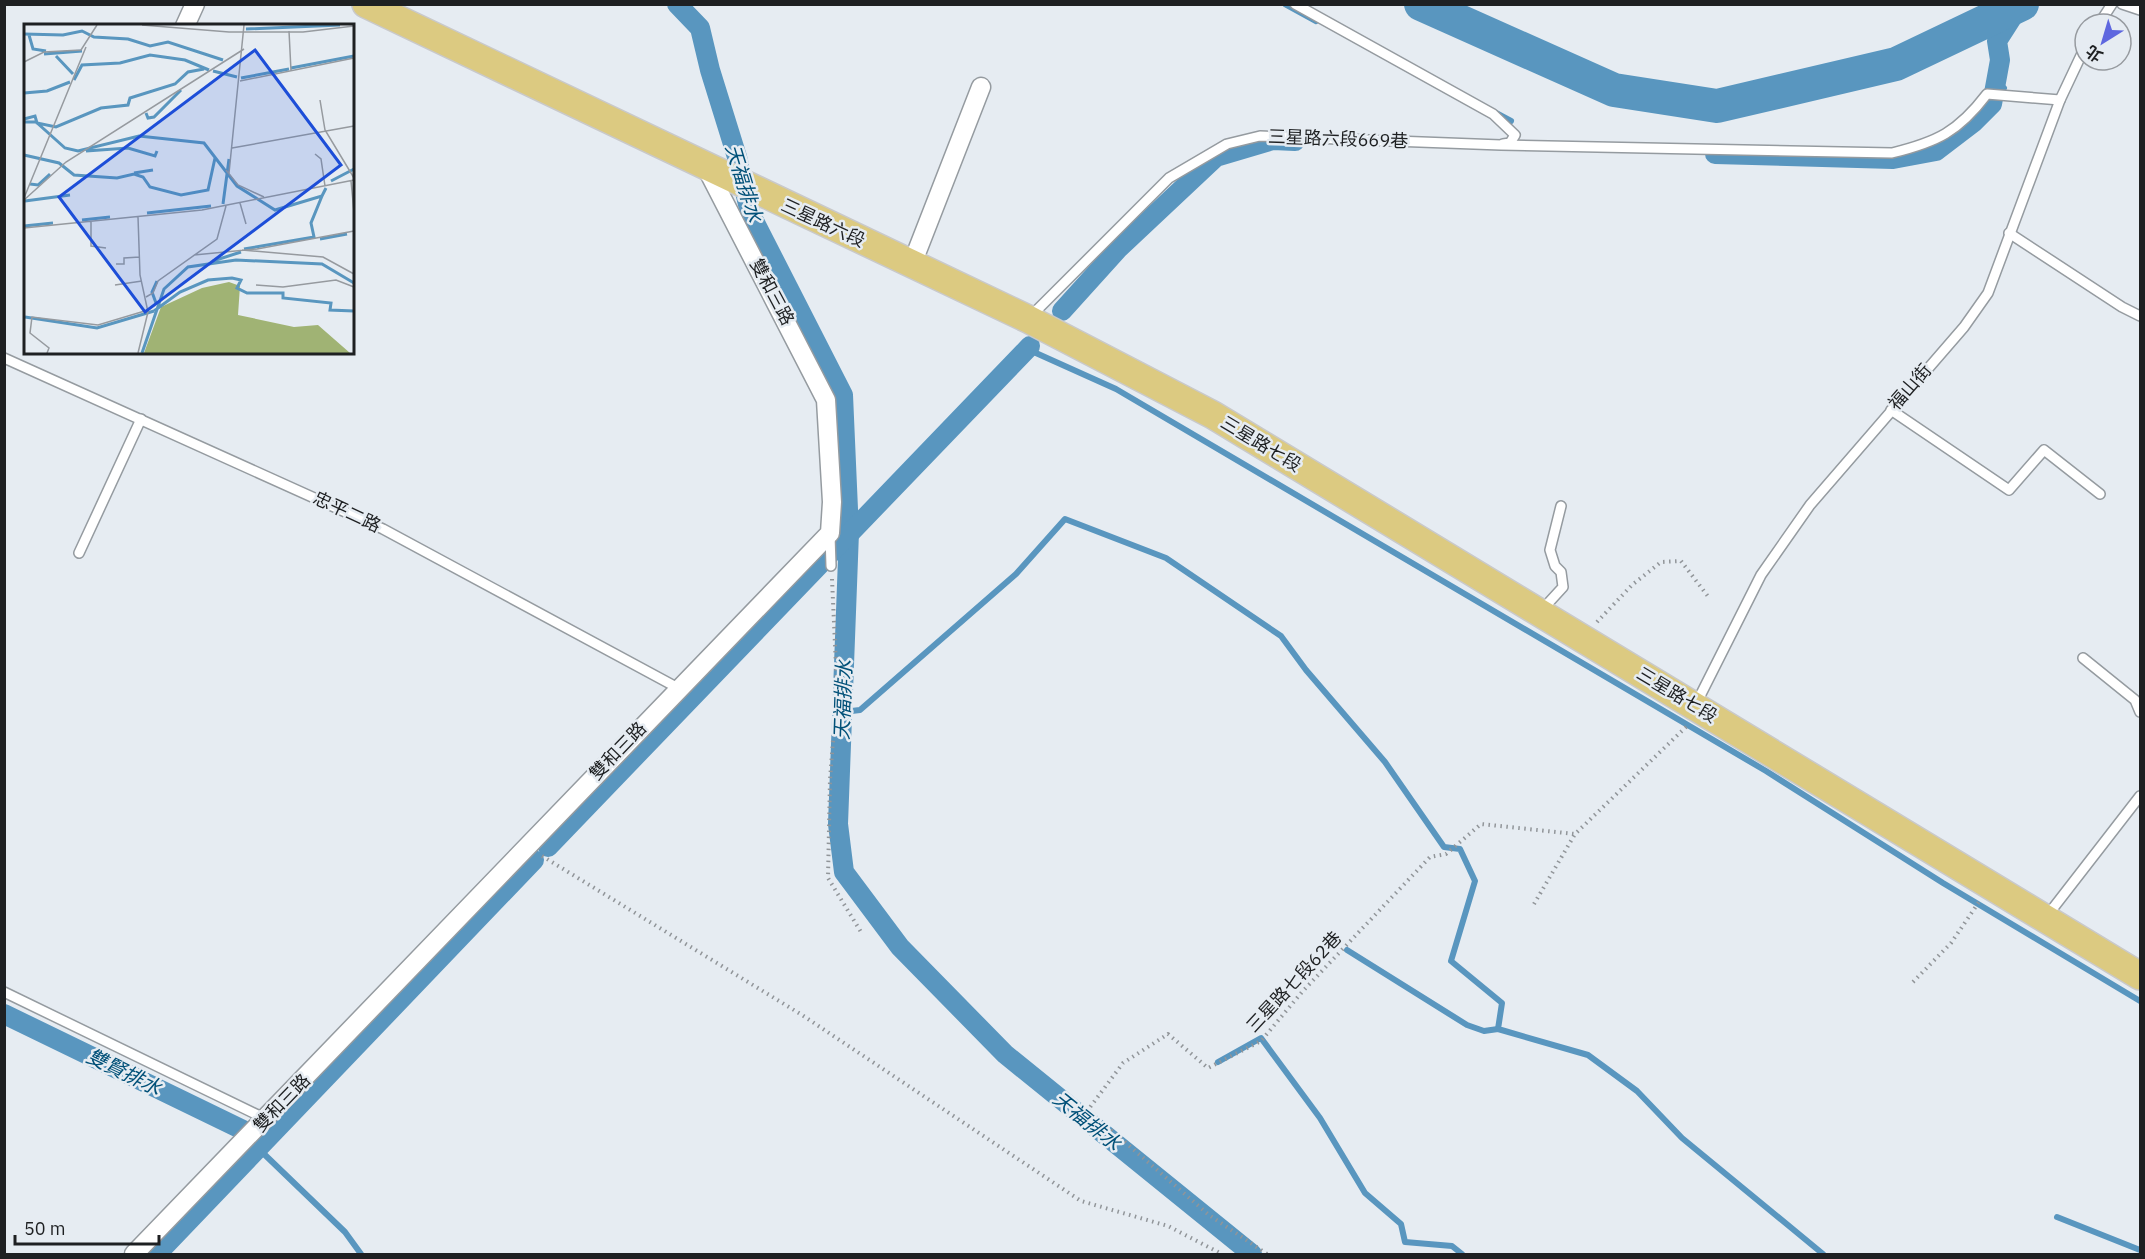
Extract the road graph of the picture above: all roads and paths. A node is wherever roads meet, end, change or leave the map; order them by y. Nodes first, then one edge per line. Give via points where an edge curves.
1 (195, 4) edge
2 (366, 4) edge
3 (1295, 4) edge
4 (2122, 4) edge
5 (2140, 10) edge
6 (186, 24) edge
7 (2073, 72) edge
8 (981, 87) dead end
9 (2060, 100) junction
10 (1501, 145) junction
11 (707, 169) junction
12 (2009, 233) junction
13 (912, 264) junction
14 (2140, 316) edge
15 (1041, 326) junction
16 (4, 358) edge
17 (1891, 410) junction
18 (1213, 415) joint
19 (141, 419) junction
20 (2100, 494) dead end
21 (1562, 506) dead end
22 (830, 540) junction
23 (80, 553) dead end
24 (831, 566) joint
25 (1710, 599) dead end
26 (1539, 613) junction
27 (1582, 637) junction
28 (2084, 658) dead end
29 (678, 688) junction
30 (1699, 708) junction
31 (2140, 712) edge
32 (2140, 796) edge
33 (1575, 834) junction
34 (549, 861) dead end
35 (1990, 886) junction
36 (1534, 904) dead end
37 (2045, 918) junction
38 (861, 932) dead end
39 (2140, 976) edge
40 (1913, 982) dead end
41 (4, 992) edge
42 (266, 1119) junction
43 (134, 1254) edge
44 (1222, 1254) edge
45 (1267, 1254) edge

1 - 6 street
2 - 11 main road, 三星路六段
3 - 10 lane via 1493,114 1515,135 1510,143
4 - 5 lane
7 - 9 lane, 福山街
8 - 13 street
9 - 10 lane, 三星路六段669巷 via 1987,94 1974,111 1937,141 1892,153
9 - 12 lane, 福山街
10 - 15 lane, 三星路六段669巷 via 1295,136 1260,136 1227,144 1169,178
11 - 13 main road, 三星路六段
11 - 22 street, 雙和三路 via 826,400 832,502
12 - 14 lane
12 - 17 lane, 福山街 via 1988,293 1964,327
13 - 15 main road, 三星路六段
15 - 18 main road, 三星路六段
16 - 19 lane, 忠平二路
17 - 20 lane via 2009,490 2044,450
17 - 30 lane, 福山街 via 1810,505 1761,575
18 - 26 main road, 三星路七段
19 - 23 lane
19 - 29 lane, 忠平二路 via 383,529
21 - 26 lane via 1550,550 1561,572 1563,587
22 - 24 lane
22 - 29 street, 雙和三路
24 - 38 path via 837,688 828,878
25 - 27 path via 1681,561 1661,561
26 - 27 main road, 三星路七段
27 - 30 main road, 三星路七段
28 - 31 lane via 2135,700
29 - 42 street, 雙和三路
30 - 33 path
30 - 35 main road, 三星路七段
32 - 37 lane
33 - 36 path
33 - 45 path, 三星路七段62巷 via 1481,824 1446,854 1430,857 1261,1041 1208,1068 1168,1034 1123,1064 1088,1110 1209,1215
34 - 44 path via 802,1015 1081,1201 1168,1226
35 - 37 main road, 三星路七段
35 - 40 path via 1951,943
37 - 39 main road, 三星路七段
41 - 42 lane
42 - 43 street, 雙和三路

